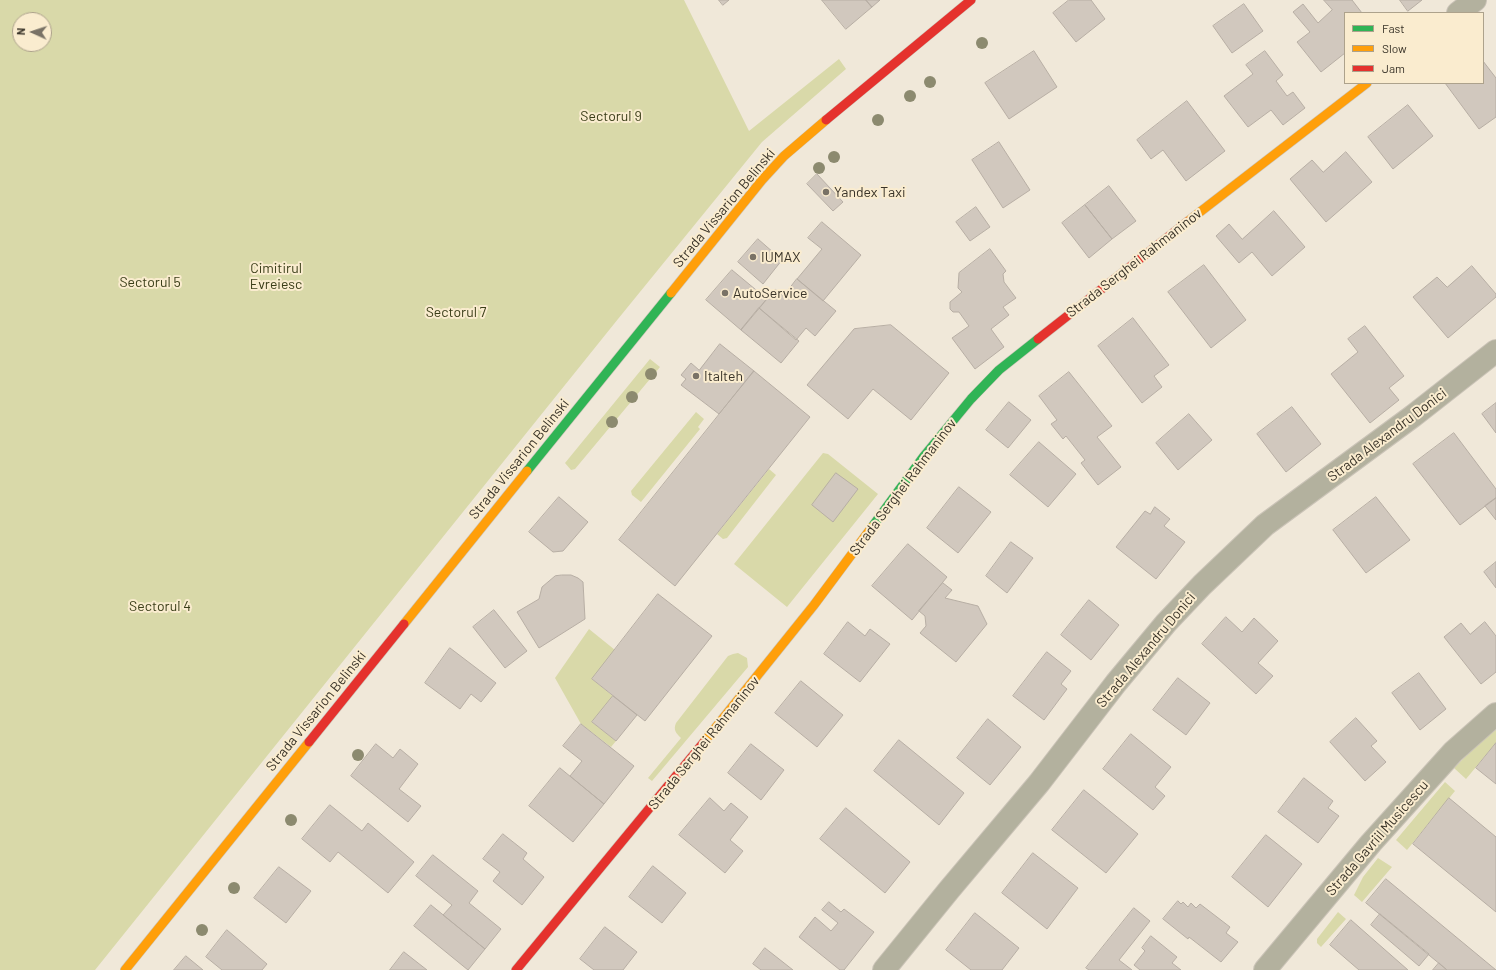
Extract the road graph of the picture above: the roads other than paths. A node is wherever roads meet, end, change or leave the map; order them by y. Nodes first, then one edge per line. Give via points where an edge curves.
1 (970, 0) edge
2 (1475, 0) edge
3 (1459, 12) edge
4 (1366, 84) edge
5 (1496, 350) edge
6 (1496, 714) edge
7 (124, 970) edge
8 (516, 970) edge
9 (884, 970) edge
10 (1265, 970) edge

1 - 7 main road, Strada Vissarion Belinski via 816,128 784,156 762,180
2 - 3 street
4 - 8 main road, Strada Serghei Rahmaninov via 1019,352 984,385 924,456 814,605 748,689
5 - 9 street, Strada Alexandru Donici via 1413,416 1265,526 1202,585 1116,683 1039,783
6 - 10 street, Strada Gavriil Musicescu via 1453,752 1376,837

